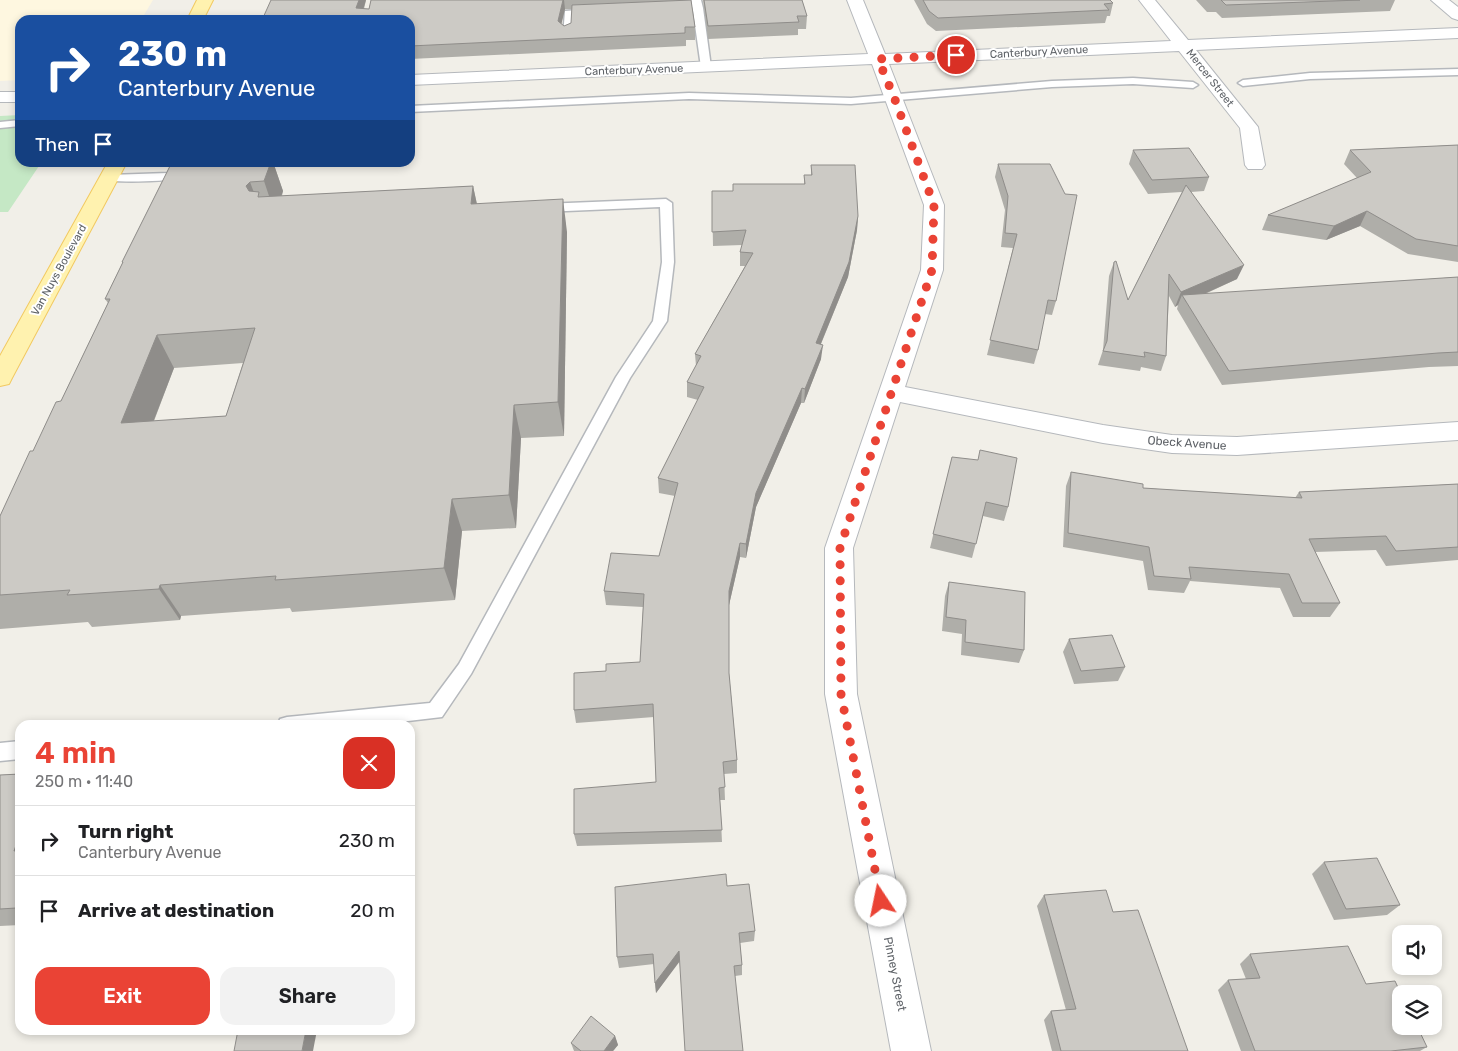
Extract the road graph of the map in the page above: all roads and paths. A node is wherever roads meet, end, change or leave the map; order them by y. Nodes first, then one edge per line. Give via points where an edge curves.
1 (205, 0) edge
2 (567, 0) edge
3 (855, 0) edge
4 (1147, 0) edge
5 (1439, 0) edge
6 (697, 4) edge
7 (658, 9) edge
8 (608, 12) edge
9 (568, 13) junction
10 (198, 15) edge
11 (1458, 15) edge
12 (1458, 33) edge
13 (566, 34) edge
14 (1184, 45) junction
15 (878, 59) junction
16 (706, 67) junction
17 (1458, 72) edge
18 (415, 80) edge
19 (1243, 82) dead end
20 (1193, 84) dead end
21 (15, 96) edge
22 (0, 97) edge
23 (894, 97) junction
24 (415, 109) edge
25 (15, 124) edge
26 (0, 125) edge
27 (1255, 165) dead end
28 (212, 167) edge
29 (114, 170) edge
30 (529, 208) edge
31 (0, 378) edge
32 (890, 392) junction
33 (1458, 431) edge
34 (344, 720) edge
35 (15, 750) edge
36 (0, 752) edge
37 (911, 1051) edge

1 - 10 main road
2 - 9 lane
3 - 15 street, Pinney Street
4 - 14 street, Mercer Street
5 - 11 street
6 - 7 lane
6 - 16 lane
8 - 9 lane
9 - 13 lane
12 - 14 street, Canterbury Avenue
14 - 15 street, Canterbury Avenue
14 - 27 street, Mercer Street via 1249,127
15 - 16 street, Canterbury Avenue
15 - 23 street, Pinney Street
16 - 18 street, Canterbury Avenue
17 - 19 lane via 1310,76
20 - 23 lane via 1052,84
21 - 22 street
23 - 24 lane via 851,101 689,96
23 - 32 street, Pinney Street via 934,205 932,270
25 - 26 lane
28 - 29 lane via 193,175 170,178
29 - 31 main road, Van Nuys Boulevard
30 - 34 lane via 666,203 668,262 660,321 623,377 465,669 435,711
32 - 33 street, Obeck Avenue via 1103,434 1172,444 1237,446
32 - 37 street, Pinney Street via 840,548 841,694
35 - 36 lane

